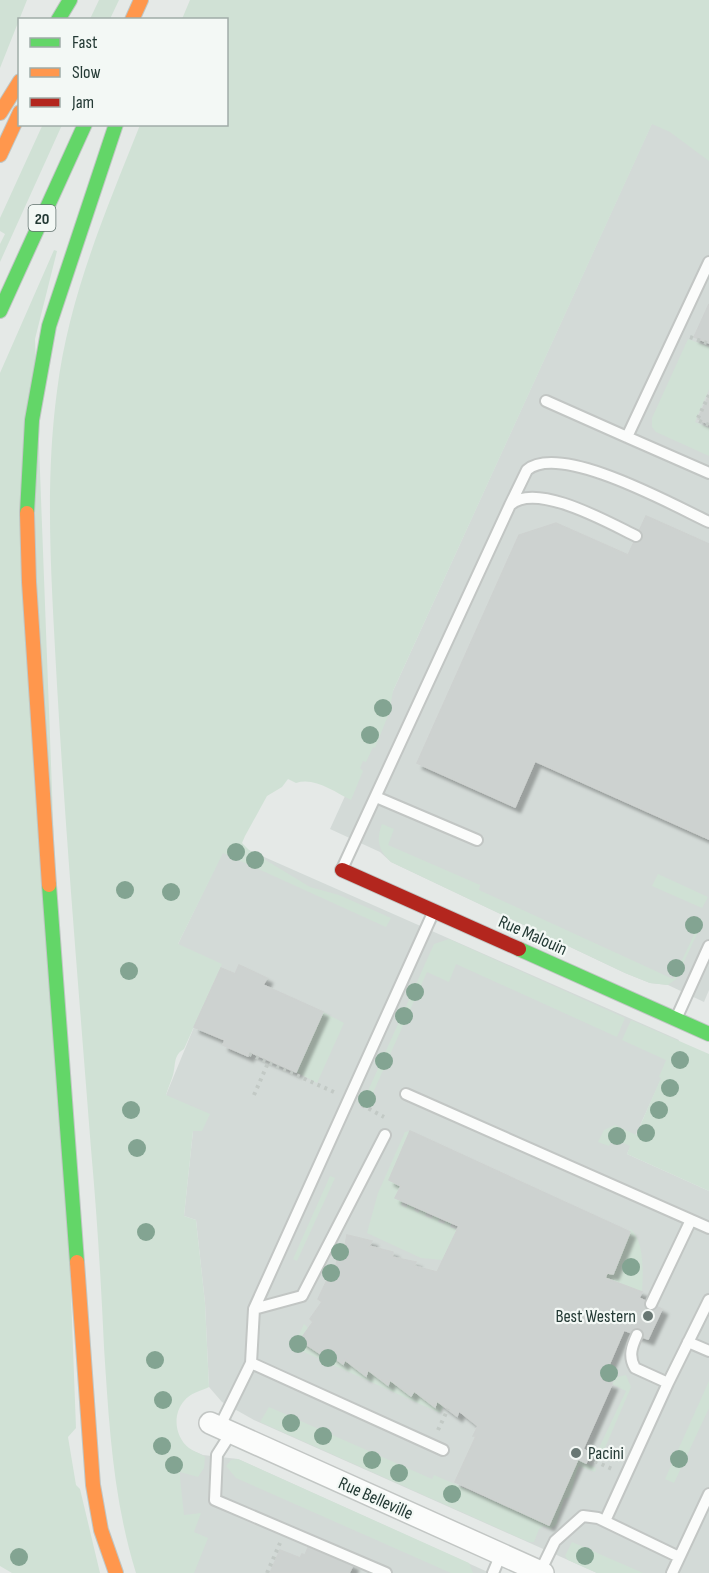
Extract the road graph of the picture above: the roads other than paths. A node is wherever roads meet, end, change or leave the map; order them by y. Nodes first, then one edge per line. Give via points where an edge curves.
1 (71, 0) edge
2 (141, 0) edge
3 (61, 18) edge
4 (133, 18) edge
5 (18, 84) edge
6 (0, 113) edge
7 (18, 116) edge
8 (84, 126) edge
9 (115, 126) edge
10 (0, 154) edge
11 (709, 262) edge
12 (0, 311) edge
13 (546, 401) dead end
14 (627, 437) junction
15 (709, 473) edge
16 (510, 505) junction
17 (709, 522) edge
18 (636, 536) dead end
19 (376, 797) junction
20 (477, 840) dead end
21 (342, 870) joint
22 (434, 911) junction
23 (709, 946) edge
24 (676, 1019) junction
25 (709, 1034) edge
26 (405, 1094) dead end
27 (385, 1135) road end
28 (691, 1220) junction
29 (709, 1228) edge
30 (709, 1300) edge
31 (651, 1304) dead end
32 (254, 1309) junction
33 (637, 1335) dead end
34 (688, 1342) junction
35 (709, 1351) edge
36 (251, 1363) junction
37 (668, 1383) junction
38 (220, 1428) junction
39 (443, 1450) dead end
40 (709, 1494) edge
41 (605, 1521) junction
42 (679, 1557) junction
43 (497, 1564) edge
44 (542, 1572) edge
45 (116, 1573) edge
46 (386, 1573) edge
47 (672, 1573) edge

1 - 3 main road
2 - 4 main road
5 - 6 main road
7 - 10 main road
8 - 12 main road, 20
9 - 45 main road via 49,326 32,420 27,526 91,1466 99,1519
11 - 14 lane
13 - 14 lane
14 - 15 lane
16 - 17 lane via 531,466 556,462 618,480
16 - 18 lane via 522,498 550,500
16 - 19 lane
19 - 20 lane
19 - 21 lane
21 - 22 main road, Rue Malouin
22 - 24 main road, Rue Malouin
22 - 32 lane
23 - 24 lane
24 - 25 main road, Rue Malouin
26 - 28 lane
27 - 32 lane via 302,1296
28 - 29 lane
28 - 31 lane
30 - 34 lane
32 - 36 lane
33 - 37 lane via 631,1356 635,1368
34 - 35 lane
34 - 37 lane
36 - 38 lane
36 - 39 lane
37 - 41 lane
38 - 43 street, Rue Belleville
38 - 46 lane via 215,1500
40 - 42 lane
41 - 42 lane
41 - 44 lane via 591,1515 579,1518 555,1540
42 - 47 lane
43 - 44 street, Rue Belleville

